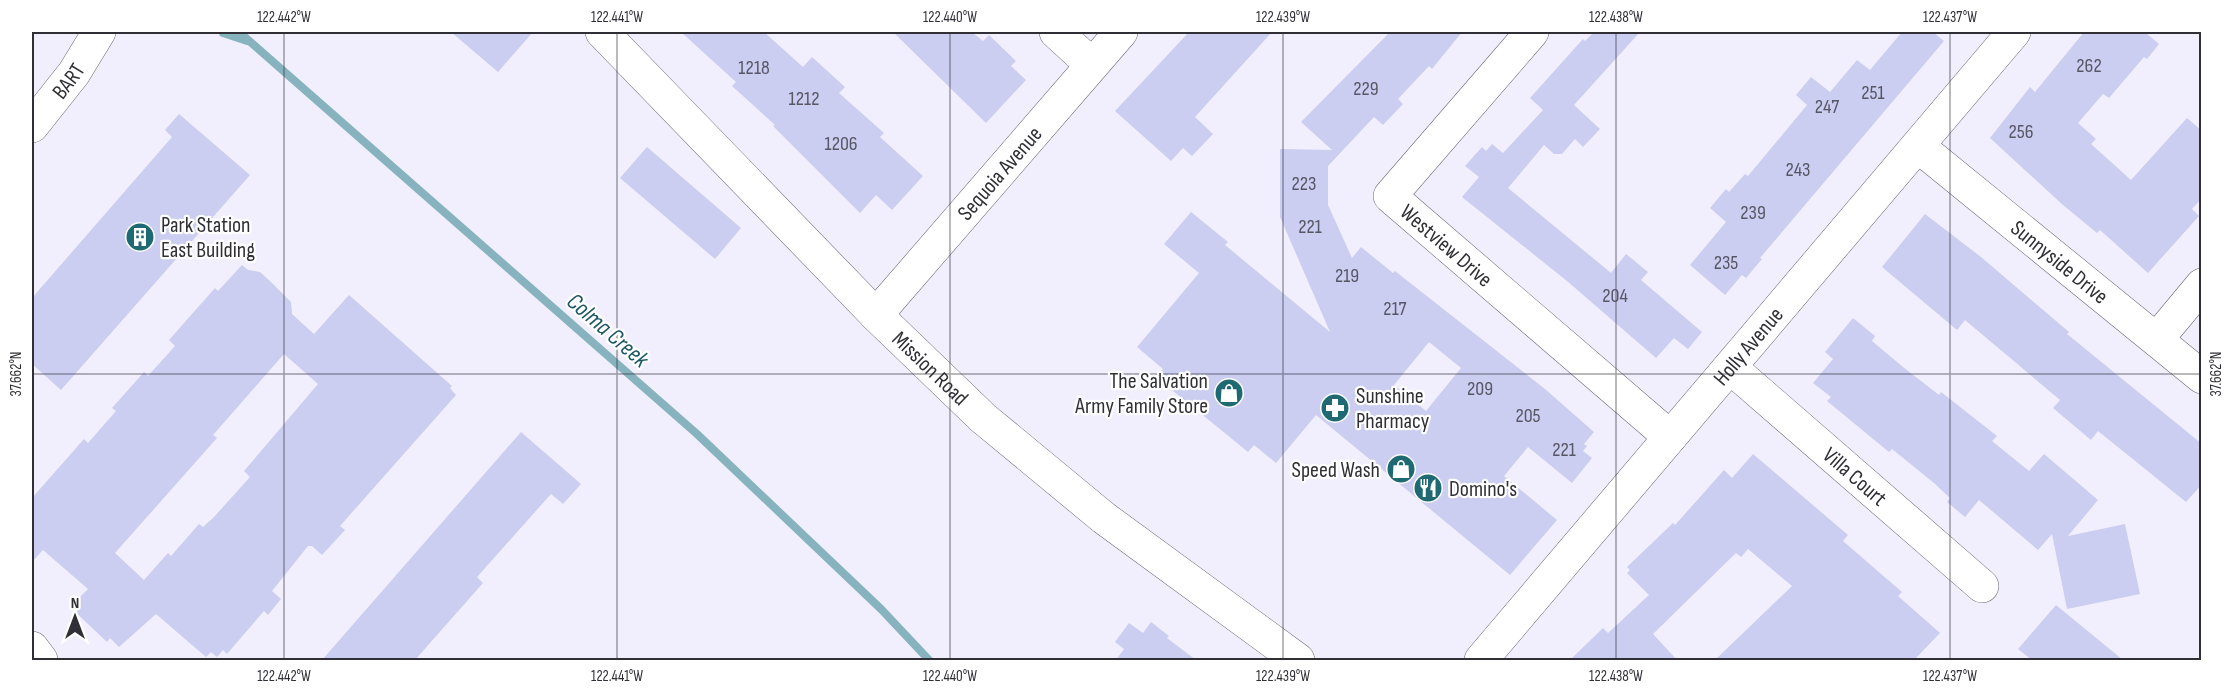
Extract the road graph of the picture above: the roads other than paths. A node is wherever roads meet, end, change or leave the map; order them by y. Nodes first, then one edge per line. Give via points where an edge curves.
1 (602, 32) edge
2 (1056, 32) edge
3 (1121, 32) edge
4 (1532, 32) edge
5 (2014, 32) edge
6 (91, 43) edge
7 (1092, 65) junction
8 (32, 126) edge
9 (1918, 146) junction
10 (2202, 285) edge
11 (876, 315) junction
12 (2157, 339) junction
13 (1730, 367) junction
14 (2202, 377) edge
15 (1670, 437) junction
16 (1982, 586) dead end
17 (32, 648) edge
18 (41, 660) edge
19 (1298, 660) edge
20 (1481, 660) edge

1 - 11 street, Mission Road
2 - 7 street
3 - 7 street, Sequoia Avenue
4 - 15 street, Westview Drive via 1390,196
5 - 9 street, Holly Avenue
6 - 8 street, BART via 74,73
7 - 11 street, Sequoia Avenue
9 - 12 street, Sunnyside Drive
9 - 13 street, Holly Avenue
10 - 12 street
11 - 19 street, Mission Road via 1043,469
12 - 14 street, Sunnyside Drive
13 - 15 street, Holly Avenue
13 - 16 street, Villa Court
15 - 20 street, Holly Avenue
17 - 18 street

